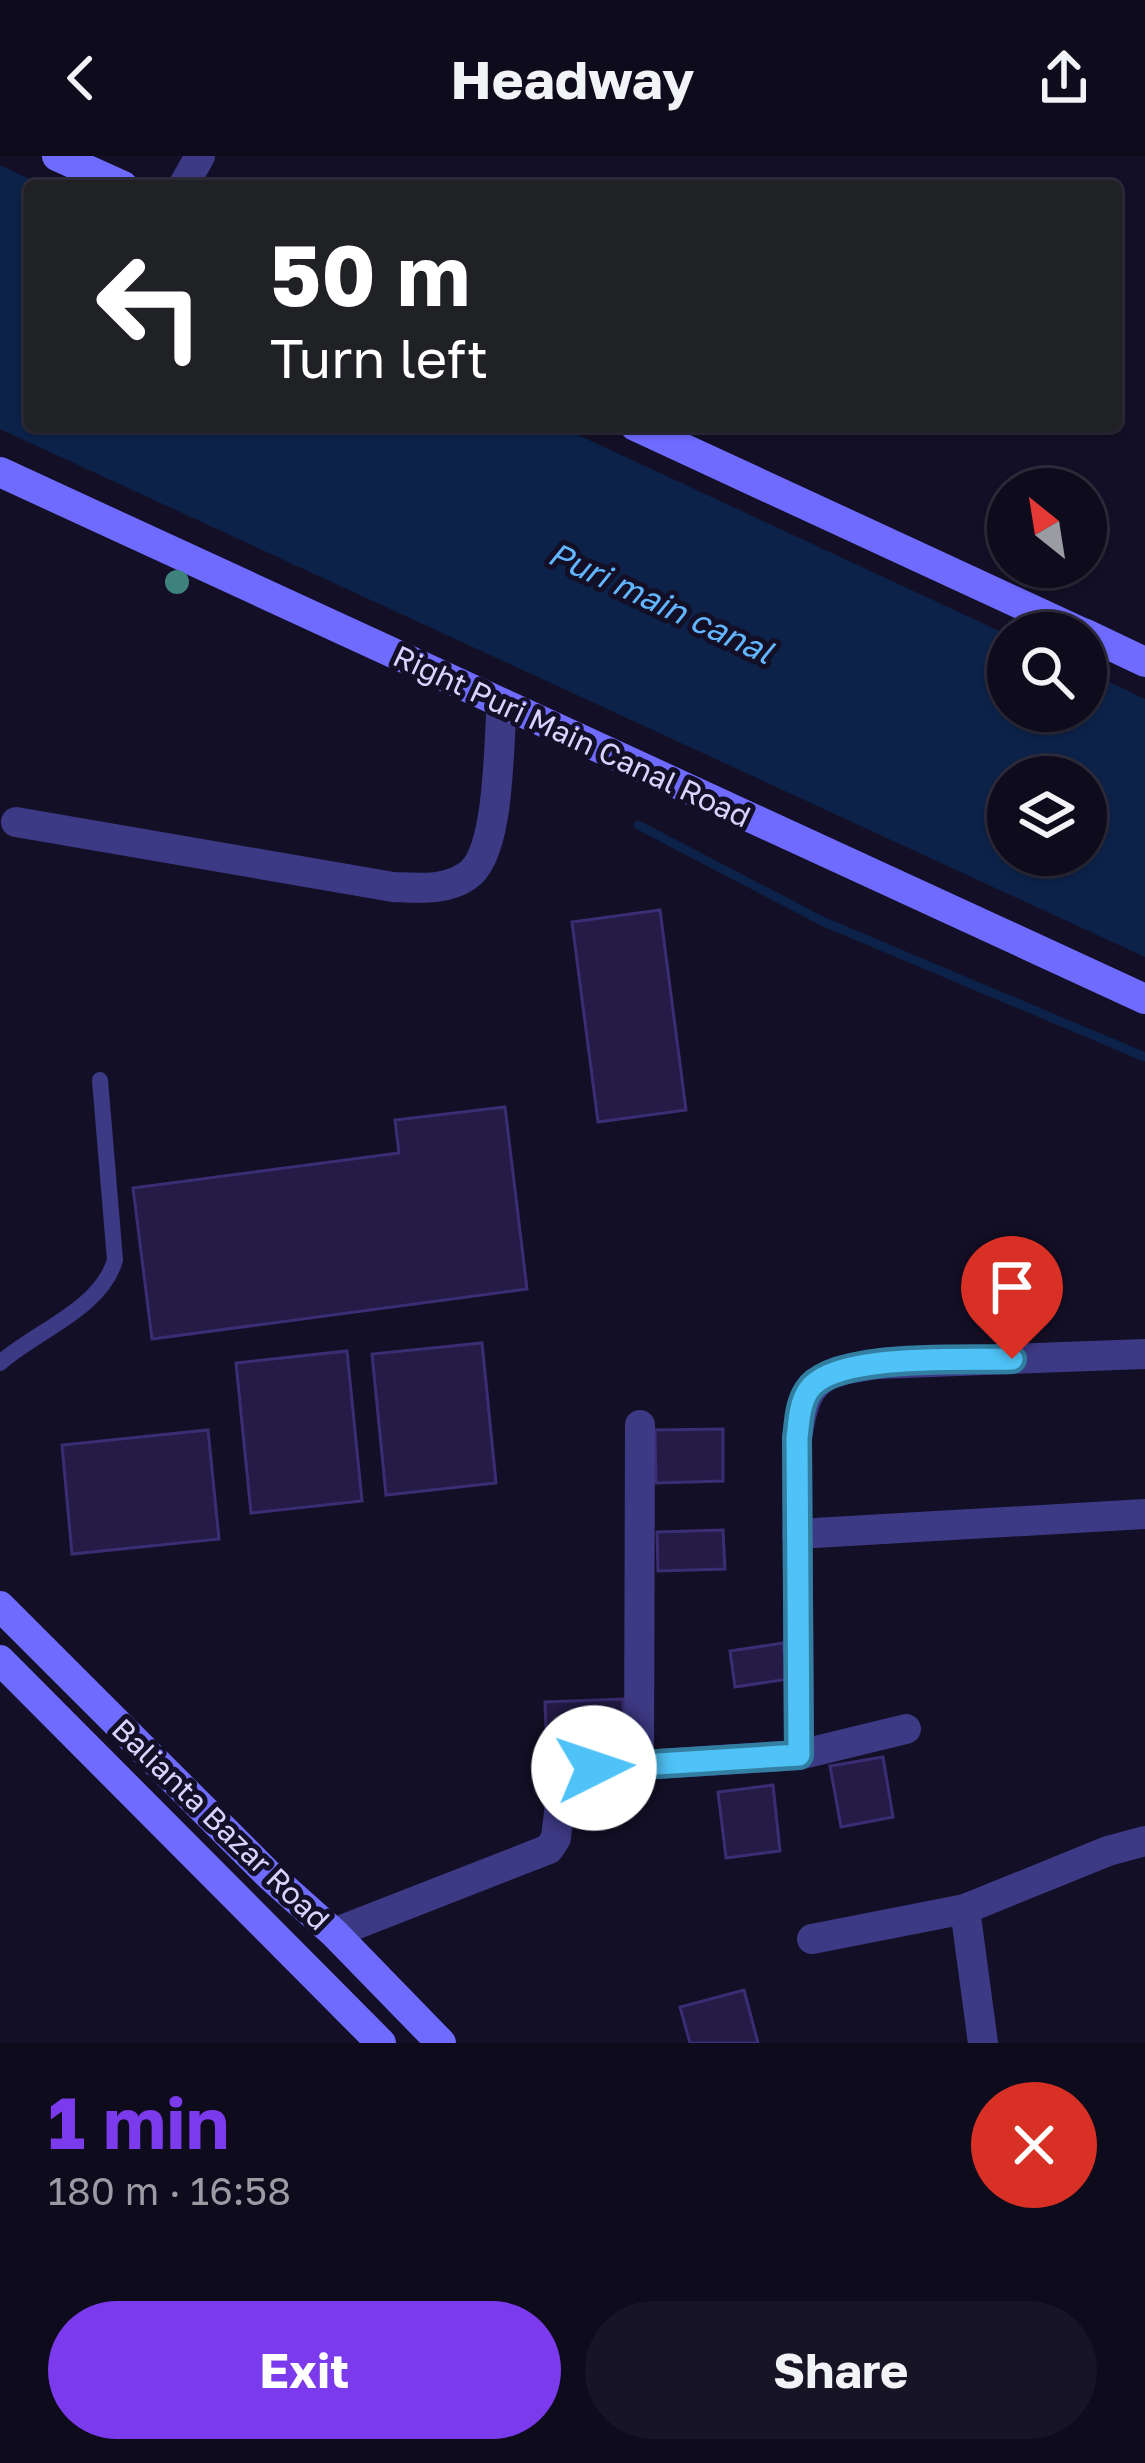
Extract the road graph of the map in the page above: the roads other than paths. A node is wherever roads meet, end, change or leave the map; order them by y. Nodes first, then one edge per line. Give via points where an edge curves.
1 (57, 156) edge
2 (110, 180) edge
3 (648, 432) edge
4 (0, 472) edge
5 (1037, 612) edge
6 (1107, 644) edge
7 (1145, 662) edge
8 (502, 704) junction
9 (16, 822) dead end
10 (1145, 999) edge
11 (100, 1080) dead end
12 (1145, 1354) edge
13 (0, 1363) edge
14 (640, 1425) dead end
15 (1145, 1514) edge
16 (797, 1534) junction
17 (0, 1606) edge
18 (0, 1660) edge
19 (906, 1729) dead end
20 (799, 1755) junction
21 (639, 1766) junction
22 (1145, 1841) edge
23 (965, 1909) junction
24 (334, 1933) junction
25 (812, 1939) dead end
26 (381, 2043) edge
27 (441, 2043) edge
28 (983, 2043) edge

1 - 2 street
3 - 5 street
4 - 8 street, Right Puri Main Canal Road
6 - 7 street
8 - 9 street via 485,850 473,873 436,888
8 - 10 street, Right Puri Main Canal Road
11 - 13 lane via 115,1261 109,1280
12 - 16 street via 879,1364 819,1379 802,1406 797,1438
14 - 21 street
15 - 16 street
16 - 20 street
17 - 24 street, Balianta Bazar Road
18 - 26 street, Balianta Bazar Road
19 - 20 street
20 - 21 street
21 - 24 street via 594,1768 562,1787 556,1838 540,1855
22 - 23 street
23 - 25 street
23 - 28 street
24 - 27 street, Balianta Bazar Road

